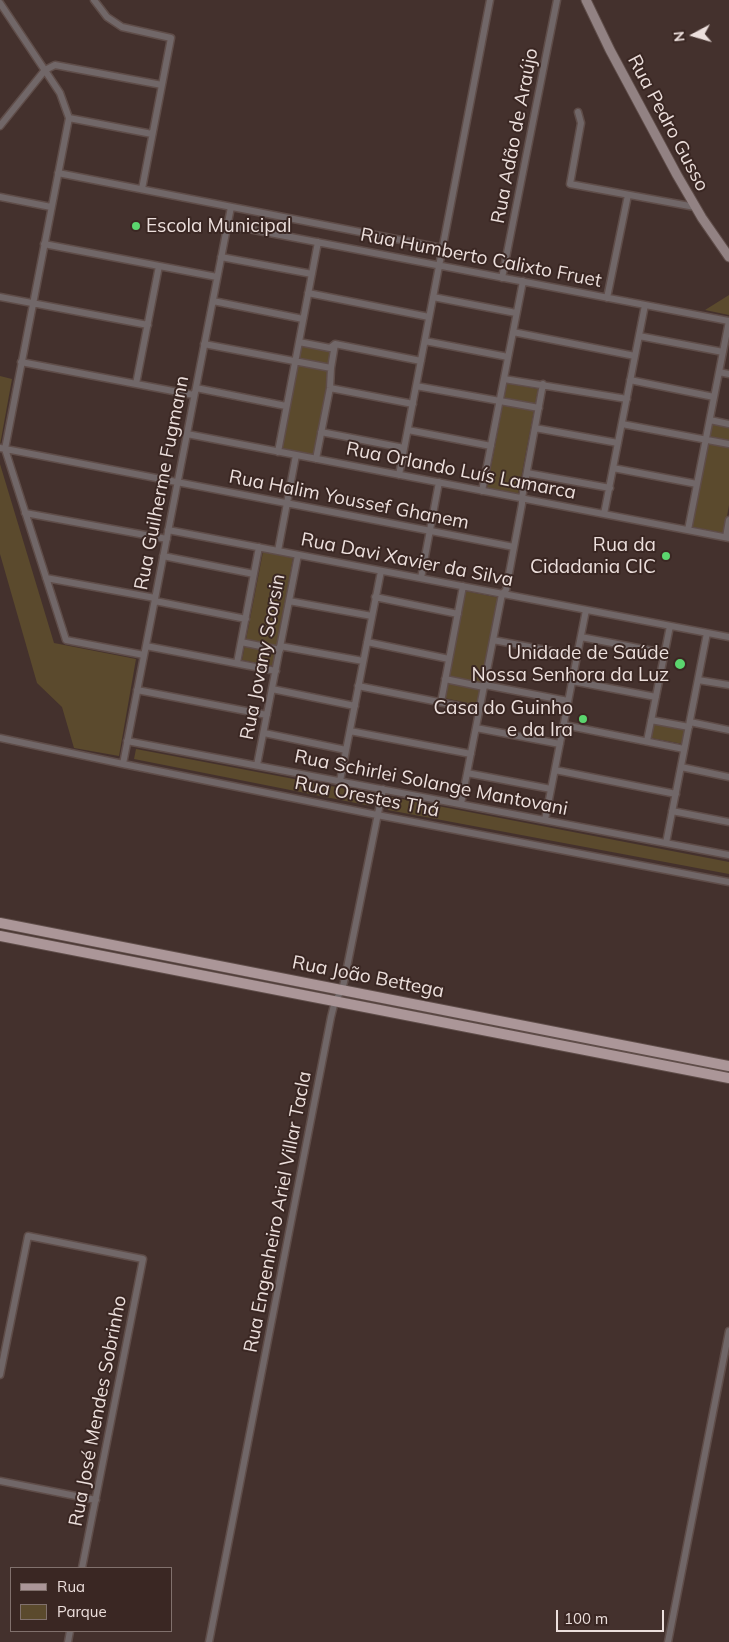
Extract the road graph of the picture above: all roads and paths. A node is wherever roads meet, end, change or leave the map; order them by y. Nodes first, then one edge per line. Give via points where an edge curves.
1 (94, 0) edge
2 (490, 0) edge
3 (557, 0) edge
4 (586, 0) edge
5 (0, 3) edge
6 (45, 70) junction
7 (162, 85) junction
8 (578, 112) dead end
9 (69, 118) junction
10 (0, 126) edge
11 (152, 134) junction
12 (58, 173) junction
13 (142, 189) junction
14 (628, 195) junction
15 (0, 197) edge
16 (51, 207) junction
17 (231, 207) junction
18 (695, 207) junction
19 (228, 225) junction
20 (318, 242) junction
21 (44, 244) junction
22 (442, 248) junction
23 (221, 257) junction
24 (729, 257) edge
25 (159, 266) junction
26 (439, 266) junction
27 (312, 274) junction
28 (217, 277) junction
29 (502, 278) junction
30 (523, 282) junction
31 (308, 293) junction
32 (0, 297) edge
33 (433, 297) junction
34 (607, 298) junction
35 (213, 301) junction
36 (33, 303) junction
37 (645, 305) junction
38 (516, 313) junction
39 (429, 317) junction
40 (303, 319) junction
41 (729, 321) edge
42 (148, 325) junction
43 (513, 332) junction
44 (639, 336) junction
45 (425, 341) junction
46 (299, 342) junction
47 (204, 344) junction
48 (335, 344) junction
49 (723, 352) junction
50 (635, 356) junction
51 (508, 357) junction
52 (295, 361) junction
53 (421, 361) junction
54 (22, 362) junction
55 (331, 368) junction
56 (719, 372) junction
57 (729, 374) edge
58 (504, 379) junction
59 (630, 380) junction
60 (136, 384) junction
61 (543, 384) junction
62 (416, 386) junction
63 (330, 388) junction
64 (195, 392) junction
65 (714, 397) junction
66 (627, 399) junction
67 (499, 401) junction
68 (412, 404) junction
69 (286, 406) junction
70 (539, 408) junction
71 (710, 420) junction
72 (622, 424) junction
73 (729, 424) edge
74 (535, 428) junction
75 (408, 430) junction
76 (322, 432) junction
77 (187, 434) junction
78 (706, 440) junction
79 (618, 443) junction
80 (729, 444) edge
81 (491, 446) junction
82 (404, 448) junction
83 (2, 449) edge
84 (278, 452) junction
85 (296, 455) junction
86 (316, 459) junction
87 (613, 468) junction
88 (527, 472) junction
89 (399, 475) junction
90 (178, 482) junction
91 (439, 482) junction
92 (697, 484) junction
93 (610, 488) junction
94 (482, 491) junction
95 (522, 498) junction
96 (287, 504) junction
97 (25, 513) junction
98 (604, 514) junction
99 (729, 520) edge
100 (168, 530) junction
101 (688, 530) junction
102 (430, 531) junction
103 (727, 537) edge
104 (167, 539) junction
105 (259, 547) junction
106 (514, 547) junction
107 (278, 551) junction
108 (298, 555) junction
109 (163, 556) junction
110 (381, 571) junction
111 (254, 574) junction
112 (46, 578) junction
113 (421, 578) junction
114 (463, 586) junction
115 (502, 594) junction
116 (376, 597) junction
117 (155, 599) junction
118 (289, 601) junction
119 (586, 610) junction
120 (458, 614) junction
121 (372, 616) junction
122 (246, 619) junction
123 (670, 626) junction
124 (707, 633) junction
125 (581, 637) junction
126 (729, 638) edge
127 (494, 640) junction
128 (241, 642) junction
129 (367, 642) junction
130 (146, 646) junction
131 (280, 648) junction
132 (664, 653) junction
133 (144, 655) junction
134 (577, 656) junction
135 (449, 659) junction
136 (363, 661) junction
137 (237, 663) junction
138 (276, 670) junction
139 (445, 679) junction
140 (698, 680) junction
141 (572, 681) junction
142 (358, 686) junction
143 (484, 686) junction
144 (729, 686) edge
145 (137, 690) junction
146 (272, 690) junction
147 (656, 697) junction
148 (568, 701) junction
149 (441, 702) junction
150 (355, 706) junction
151 (480, 710) junction
152 (267, 715) junction
153 (651, 720) junction
154 (564, 725) junction
155 (689, 725) junction
156 (476, 728) junction
157 (729, 730) edge
158 (350, 731) junction
159 (264, 733) junction
160 (0, 738) edge
161 (128, 741) junction
162 (647, 741) junction
163 (560, 744) junction
164 (684, 749) junction
165 (346, 750) junction
166 (471, 754) junction
167 (123, 764) junction
168 (257, 766) junction
169 (681, 767) junction
170 (555, 770) junction
171 (467, 773) junction
172 (729, 777) edge
173 (340, 781) junction
174 (383, 789) junction
175 (551, 789) junction
176 (676, 794) junction
177 (461, 804) junction
178 (672, 811) junction
179 (378, 815) junction
180 (545, 820) junction
181 (729, 822) edge
182 (666, 843) junction
183 (729, 855) edge
184 (729, 882) edge
185 (0, 923) edge
186 (53, 933) junction
187 (0, 936) edge
188 (69, 936) junction
189 (51, 946) junction
190 (67, 949) junction
191 (342, 990) junction
192 (334, 1002) junction
193 (562, 1033) junction
194 (559, 1045) junction
195 (729, 1066) edge
196 (729, 1078) edge
197 (729, 1330) edge
198 (0, 1375) edge
199 (0, 1481) edge
200 (96, 1500) junction
201 (82, 1567) edge
202 (209, 1642) edge
203 (668, 1642) edge

1 - 7 street via 107,17 122,27 171,38
2 - 22 street
3 - 29 street, Rua Adão de Araújo
4 - 18 main road, Rua Pedro Gusso
5 - 6 street
6 - 7 street via 54,65
6 - 9 street via 60,92
6 - 10 street
7 - 11 street
8 - 14 street via 581,123 570,184
9 - 11 street
9 - 12 street
11 - 13 street
12 - 13 street
12 - 16 street
13 - 17 street
14 - 18 street
14 - 34 street
15 - 16 street
16 - 21 street
17 - 19 street, Rua Guilherme Fugmann
17 - 22 street
18 - 24 main road, Rua Pedro Gusso
19 - 20 street, Rua Humberto Calixto Fruet
19 - 23 street, Rua Guilherme Fugmann
20 - 26 street, Rua Humberto Calixto Fruet
20 - 27 street
21 - 25 street
21 - 36 street
22 - 26 street
23 - 27 street
23 - 28 street, Rua Guilherme Fugmann
25 - 28 street
25 - 42 street
26 - 29 street, Rua Humberto Calixto Fruet
26 - 33 street
27 - 31 street
28 - 35 street, Rua Guilherme Fugmann
29 - 30 street, Rua Humberto Calixto Fruet
30 - 34 street, Rua Humberto Calixto Fruet
30 - 38 street
31 - 39 street
31 - 40 street
32 - 36 street
33 - 38 street
33 - 39 street
34 - 37 street, Rua Humberto Calixto Fruet
35 - 40 street
35 - 47 street, Rua Guilherme Fugmann
36 - 42 street
36 - 54 street
37 - 41 street, Rua Humberto Calixto Fruet
37 - 44 street
38 - 43 street
39 - 45 street
40 - 46 street
41 - 49 street
42 - 60 street
43 - 50 street
43 - 51 street
44 - 49 street
44 - 50 street
45 - 51 street
45 - 53 street
46 - 48 street via 330,348
46 - 52 street
47 - 52 street
47 - 64 street, Rua Guilherme Fugmann
48 - 53 street
48 - 55 street
49 - 56 street
50 - 59 street
51 - 58 street
52 - 55 street
52 - 69 street
53 - 62 street
54 - 60 street
54 - 83 street
55 - 63 street
56 - 57 street
56 - 65 street
58 - 61 street
58 - 67 street
59 - 65 street
59 - 66 street
60 - 64 street
61 - 66 street
61 - 70 street
62 - 67 street
62 - 68 street
63 - 68 street
63 - 76 street
64 - 69 street
64 - 77 street, Rua Guilherme Fugmann
65 - 71 street
66 - 72 street
67 - 70 street
67 - 81 street
68 - 75 street
69 - 84 street
70 - 74 street
71 - 73 street
71 - 78 street
72 - 78 street
72 - 79 street
74 - 79 street
74 - 88 street
75 - 81 street
75 - 82 street
76 - 82 street
76 - 86 street
77 - 84 street, Rua Orlando Luís Lamarca
77 - 90 street, Rua Guilherme Fugmann
78 - 80 street
78 - 92 street
79 - 87 street
81 - 94 street
82 - 89 street
83 - 90 street, Rua Halim Youssef Ghanem
83 - 97 street
84 - 85 street, Rua Orlando Luís Lamarca
85 - 86 street, Rua Orlando Luís Lamarca
85 - 96 street
86 - 89 street, Rua Orlando Luís Lamarca
87 - 92 street
87 - 93 street
88 - 93 street
88 - 95 street
89 - 91 street, Rua Orlando Luís Lamarca
90 - 96 street, Rua Halim Youssef Ghanem
90 - 100 street, Rua Guilherme Fugmann
91 - 94 street, Rua Orlando Luís Lamarca
91 - 102 street
92 - 101 street
93 - 98 street
94 - 95 street, Rua Orlando Luís Lamarca
95 - 98 street, Rua Orlando Luís Lamarca
95 - 106 street
96 - 102 street, Rua Halim Youssef Ghanem
96 - 107 street
97 - 104 street
97 - 112 street
98 - 101 street, Rua Orlando Luís Lamarca
99 - 103 street
100 - 104 street, Rua Guilherme Fugmann
100 - 105 street, Rua Davi Xavier da Silva
101 - 103 street, Rua Orlando Luís Lamarca
102 - 106 street, Rua Halim Youssef Ghanem
102 - 113 street
104 - 109 street, Rua Guilherme Fugmann
105 - 107 street, Rua Davi Xavier da Silva
105 - 111 street
106 - 115 street via 506,590
107 - 108 street, Rua Davi Xavier da Silva
108 - 110 street, Rua Davi Xavier da Silva
108 - 118 street, Rua Jovany Scorsin
109 - 111 street
109 - 117 street, Rua Guilherme Fugmann
110 - 113 street, Rua Davi Xavier da Silva
110 - 116 street
111 - 122 street
112 - 117 street
112 - 133 street via 66,640
113 - 114 street, Rua Davi Xavier da Silva
114 - 115 street, Rua Davi Xavier da Silva
114 - 120 street
115 - 119 street, Rua Davi Xavier da Silva
115 - 127 street
116 - 120 street
116 - 121 street
117 - 122 street
117 - 130 street, Rua Guilherme Fugmann
118 - 121 street
118 - 131 street, Rua Jovany Scorsin
119 - 123 street, Rua Davi Xavier da Silva
119 - 125 street
120 - 135 street
121 - 129 street
122 - 128 street
123 - 124 street, Rua Davi Xavier da Silva
123 - 132 street
124 - 126 street, Rua Davi Xavier da Silva
124 - 140 street
125 - 132 street
125 - 134 street
127 - 134 street
127 - 143 street
128 - 131 street
128 - 137 street
129 - 135 street
129 - 136 street
130 - 133 street, Rua Guilherme Fugmann
130 - 137 street
131 - 136 street
131 - 138 street, Rua Jovany Scorsin
132 - 147 street
133 - 145 street, Rua Guilherme Fugmann
134 - 141 street
135 - 139 street
136 - 142 street
137 - 138 street
138 - 146 street, Rua Jovany Scorsin
139 - 143 street
139 - 149 street
140 - 144 street
140 - 155 street
141 - 147 street
141 - 148 street
142 - 149 street
142 - 150 street
143 - 148 street
143 - 151 street
145 - 152 street
145 - 161 street, Rua Guilherme Fugmann
146 - 150 street
146 - 152 street, Rua Jovany Scorsin
147 - 153 street
148 - 154 street
149 - 151 street
150 - 158 street
151 - 156 street
152 - 159 street, Rua Jovany Scorsin
153 - 155 street
153 - 162 street
154 - 162 street
154 - 163 street
155 - 157 street
155 - 164 street
156 - 163 street
156 - 166 street
158 - 165 street
158 - 166 street
159 - 165 street
159 - 168 street, Rua Jovany Scorsin
160 - 167 street, Rua Orestes Thá
161 - 167 street, Rua Guilherme Fugmann
161 - 168 street, Rua Schirlei Solange Mantovani
162 - 164 street
163 - 170 street
164 - 169 street
165 - 173 street
166 - 171 street
167 - 179 street, Rua Orestes Thá
168 - 173 street, Rua Schirlei Solange Mantovani
169 - 172 street
169 - 176 street
170 - 175 street
170 - 176 street
171 - 175 street
171 - 177 street
173 - 174 street, Rua Schirlei Solange Mantovani
174 - 177 street, Rua Schirlei Solange Mantovani
174 - 179 street, Rua Engenheiro Ariel Villar Tacla
175 - 180 street
176 - 178 street
177 - 180 street, Rua Schirlei Solange Mantovani
178 - 181 street
178 - 182 street
179 - 184 street, Rua Orestes Thá
179 - 191 street, Rua Engenheiro Ariel Villar Tacla
180 - 182 street, Rua Schirlei Solange Mantovani
182 - 183 street, Rua Schirlei Solange Mantovani
185 - 186 main road, Rua João Bettega
186 - 188 main road, Rua João Bettega
186 - 189 main road
187 - 189 main road, Rua João Bettega
188 - 190 main road
188 - 191 main road, Rua João Bettega
189 - 190 main road, Rua João Bettega
190 - 192 main road, Rua João Bettega
191 - 192 street, Rua Engenheiro Ariel Villar Tacla
191 - 193 main road, Rua João Bettega
192 - 194 main road, Rua João Bettega
192 - 202 street, Rua Engenheiro Ariel Villar Tacla
193 - 194 main road
193 - 195 main road, Rua João Bettega
194 - 196 main road, Rua João Bettega
197 - 203 street
198 - 200 street, Rua José Mendes Sobrinho via 28,1236 143,1259
199 - 200 street
200 - 201 street, Rua José Mendes Sobrinho

